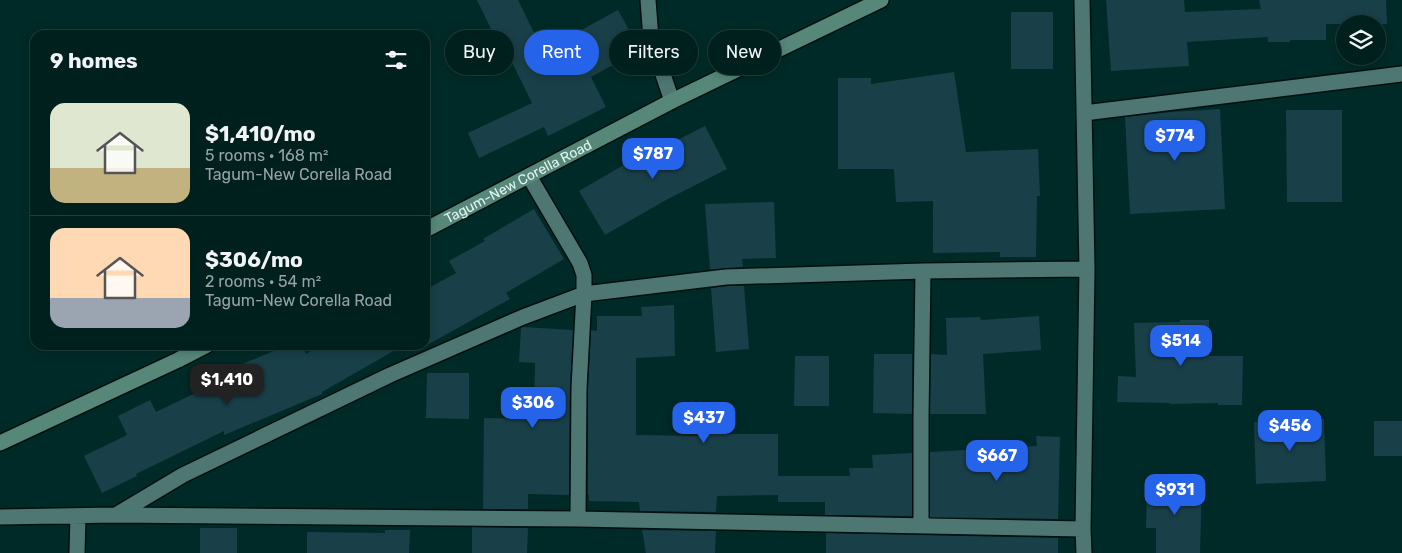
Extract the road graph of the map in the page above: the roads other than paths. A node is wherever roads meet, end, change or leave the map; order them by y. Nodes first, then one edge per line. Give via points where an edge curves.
1 (648, 0) edge
2 (881, 0) edge
3 (1082, 0) edge
4 (1402, 74) edge
5 (672, 101) junction
6 (1084, 114) junction
7 (530, 176) junction
8 (430, 227) edge
9 (1088, 269) junction
10 (924, 271) junction
11 (584, 294) junction
12 (197, 350) edge
13 (0, 443) edge
14 (115, 515) junction
15 (0, 517) edge
16 (78, 517) junction
17 (578, 519) junction
18 (921, 526) junction
19 (1083, 529) junction
20 (77, 553) edge
21 (1084, 553) edge

1 - 5 street via 651,39
2 - 5 main road, Tagum-New Corella Road
3 - 6 street
4 - 6 street
5 - 7 main road, Tagum-New Corella Road
6 - 9 street
7 - 8 main road, Tagum-New Corella Road
7 - 11 street via 580,263
9 - 10 street
9 - 19 street
10 - 11 street via 726,277
10 - 18 street
11 - 14 street via 390,374 183,475
11 - 17 street
12 - 13 main road
14 - 16 street
14 - 17 street
15 - 16 street
16 - 20 street
17 - 18 street
18 - 19 street
19 - 21 street

